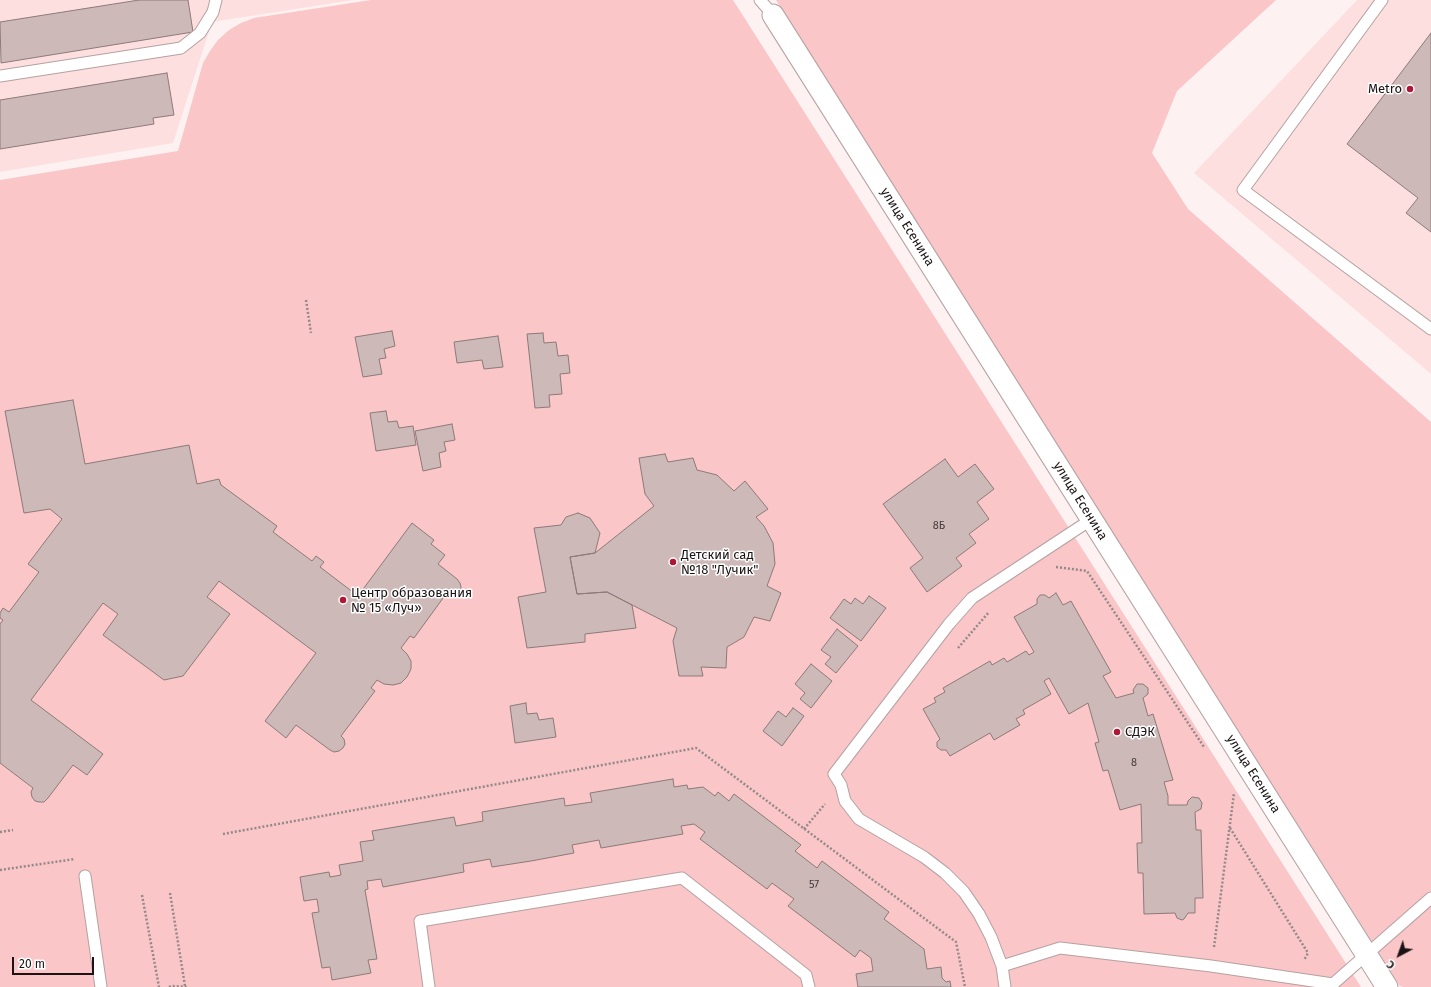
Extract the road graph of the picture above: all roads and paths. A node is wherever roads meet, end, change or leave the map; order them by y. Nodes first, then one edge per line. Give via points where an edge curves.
1 (216, 0) edge
2 (1382, 0) edge
3 (767, 7) edge
4 (0, 76) edge
5 (306, 300) dead end
6 (1431, 329) edge
7 (311, 333) dead end
8 (1092, 519) junction
9 (1052, 566) dead end
10 (993, 608) dead end
11 (956, 650) dead end
12 (1204, 747) dead end
13 (841, 785) junction
14 (1230, 786) dead end
15 (1229, 827) junction
16 (804, 829) junction
17 (12, 830) dead end
18 (0, 832) edge
19 (223, 834) dead end
20 (80, 858) dead end
21 (0, 870) edge
22 (84, 876) dead end
23 (170, 893) dead end
24 (142, 895) dead end
25 (1431, 898) edge
26 (1367, 954) junction
27 (1002, 966) junction
28 (1211, 966) junction
29 (1295, 978) junction
30 (1333, 985) edge
31 (186, 986) edge
32 (101, 987) edge
33 (159, 987) edge
34 (169, 987) edge
35 (429, 987) edge
36 (809, 987) edge
37 (965, 987) edge
38 (1005, 987) edge
39 (1387, 987) edge

1 - 4 lane via 213,12 200,33 181,48
2 - 6 lane via 1243,190
3 - 8 street, улица Есенина
5 - 7 path
8 - 13 lane via 972,598 949,624 834,774
8 - 26 street, улица Есенина
9 - 12 path via 1087,571
10 - 11 path
13 - 16 path
13 - 27 lane via 845,801 859,819 924,857 964,892 979,914
14 - 15 path via 1234,793
15 - 28 path
15 - 29 path via 1308,953
16 - 19 path via 696,748
16 - 37 path via 956,942
17 - 18 path
20 - 21 path
22 - 32 lane
23 - 31 path
24 - 33 path
25 - 26 lane
26 - 30 lane
26 - 39 street, улица Есенина
27 - 28 lane via 1060,948
27 - 38 lane
28 - 29 lane
29 - 30 lane
31 - 34 path
35 - 36 lane via 420,921 682,878 806,975

